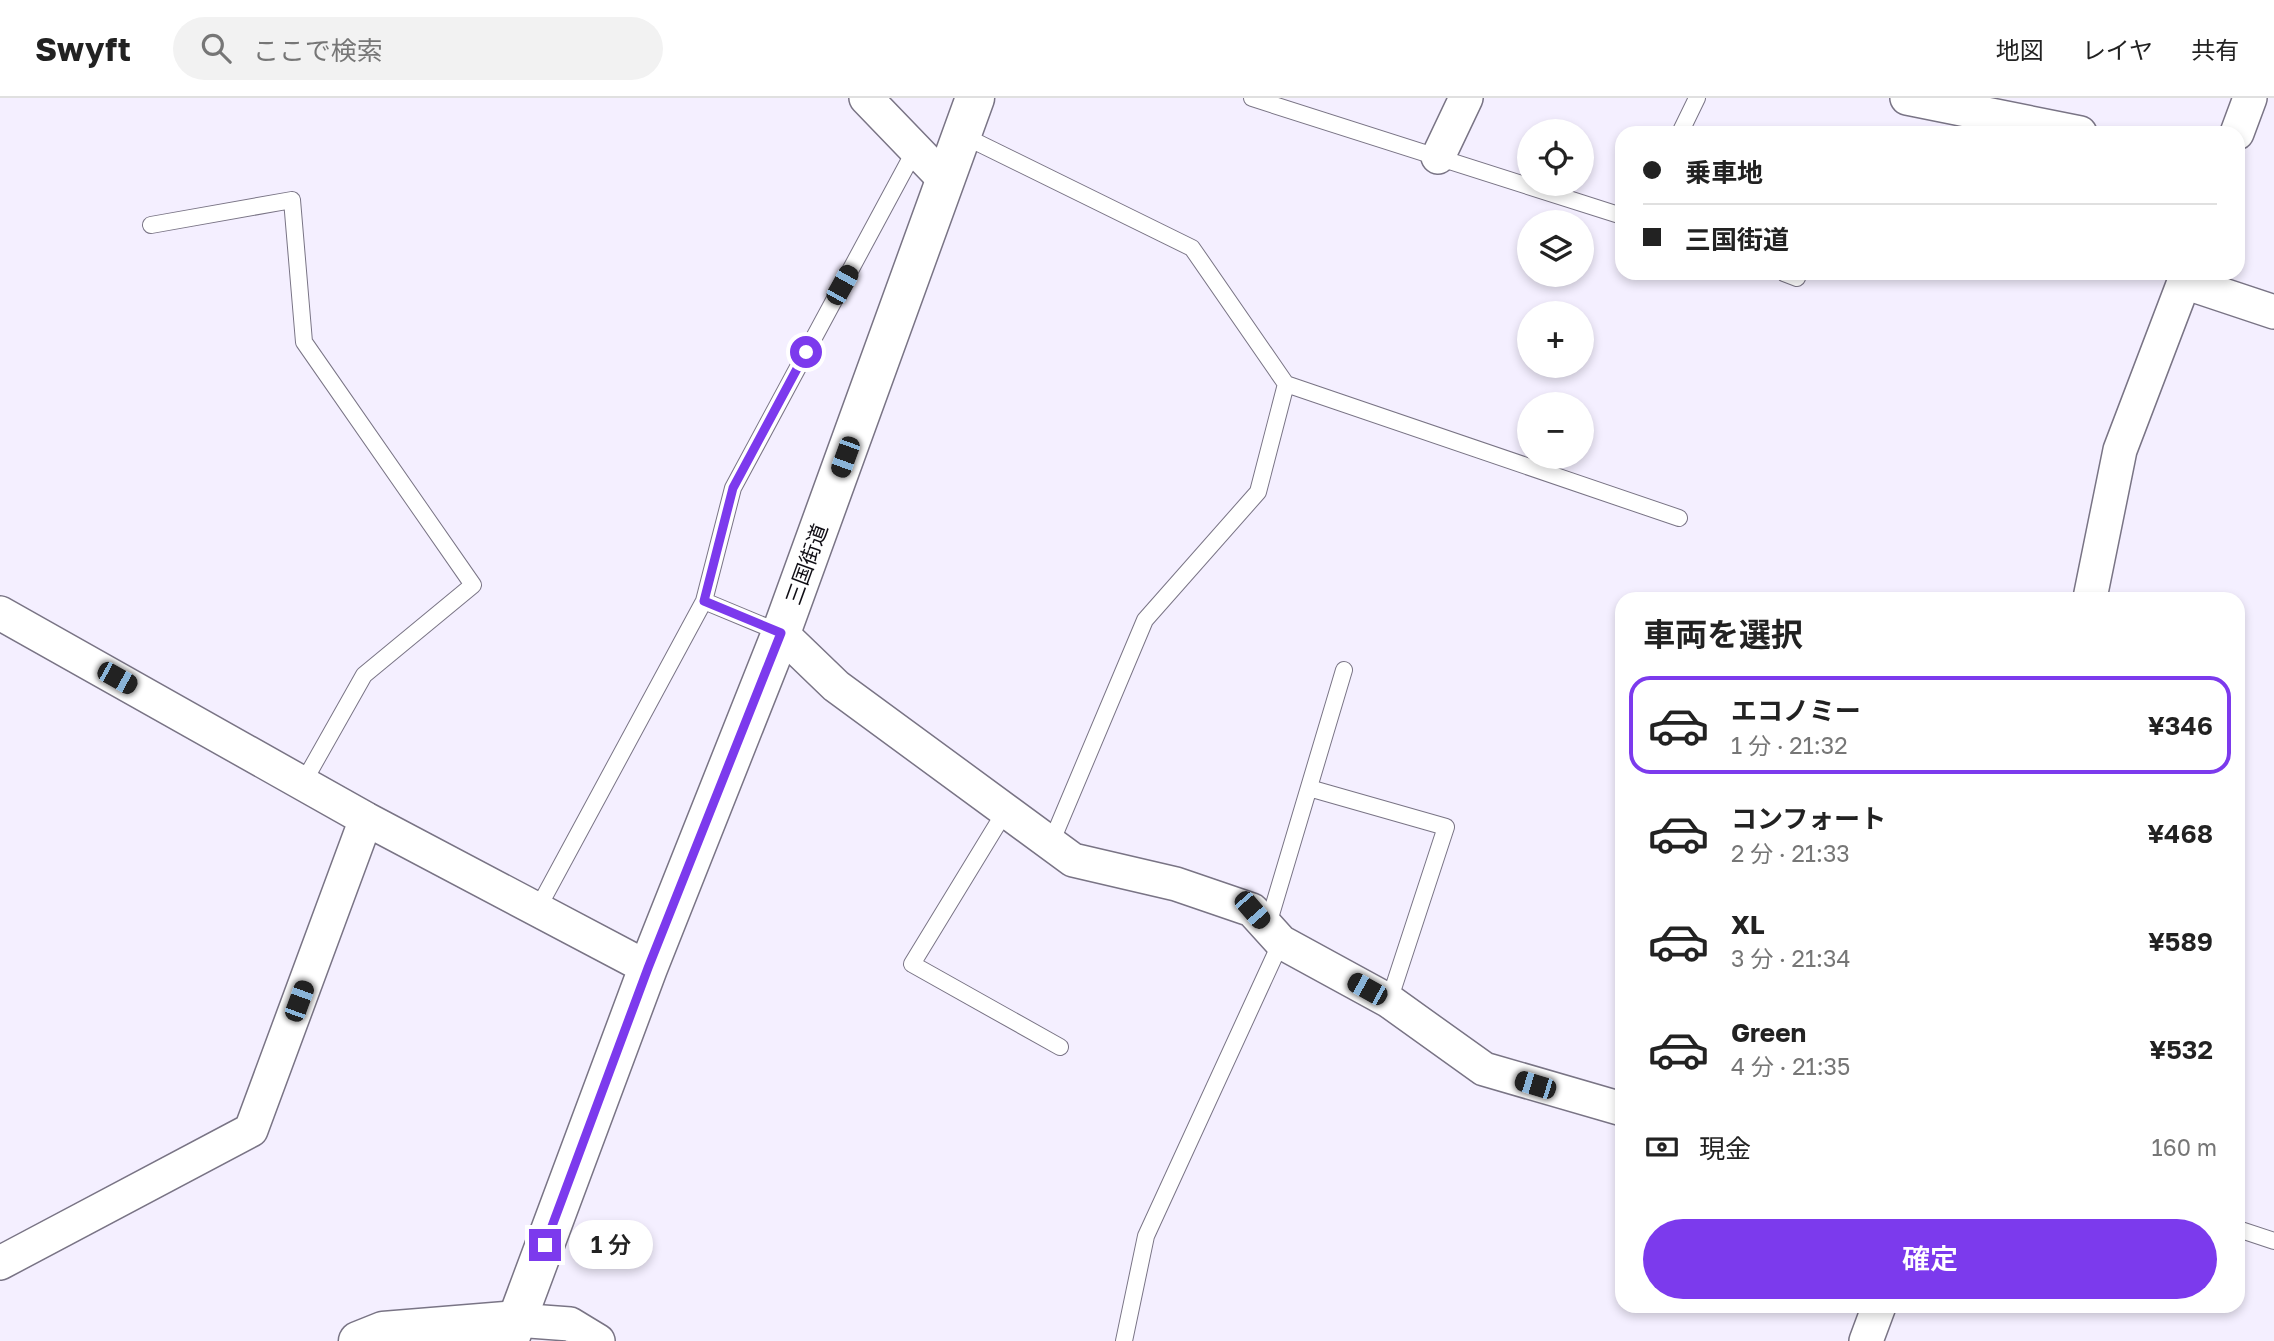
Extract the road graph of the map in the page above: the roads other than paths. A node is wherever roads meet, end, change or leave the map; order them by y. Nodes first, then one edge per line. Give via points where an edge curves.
1 (866, 98) edge
2 (975, 98) edge
3 (1252, 98) edge
4 (1466, 98) edge
5 (1697, 98) edge
6 (1906, 98) edge
7 (2250, 98) edge
8 (1683, 126) edge
9 (2045, 126) edge
10 (2240, 126) edge
11 (961, 135) junction
12 (915, 150) junction
13 (1438, 157) junction
14 (945, 180) junction
15 (1615, 214) edge
16 (151, 226) dead end
17 (2185, 280) edge
18 (2191, 280) edge
19 (2274, 312) edge
20 (1286, 384) junction
21 (1679, 518) dead end
22 (2091, 592) edge
23 (704, 601) junction
24 (0, 613) edge
25 (781, 633) junction
26 (1344, 670) dead end
27 (303, 783) junction
28 (1309, 788) junction
29 (1006, 810) junction
30 (366, 819) junction
31 (1051, 843) junction
32 (537, 910) junction
33 (1274, 935) junction
34 (648, 968) junction
35 (1389, 1001) junction
36 (1060, 1047) dead end
37 (1615, 1107) edge
38 (2245, 1231) edge
39 (2274, 1241) edge
40 (0, 1263) edge
41 (1877, 1313) edge
42 (513, 1330) edge
43 (358, 1341) edge
44 (598, 1341) edge
45 (1124, 1341) edge
46 (1866, 1341) edge

1 - 12 street
2 - 11 main road, 三国街道
3 - 13 lane
4 - 13 street
5 - 8 lane
6 - 9 street
7 - 10 street
11 - 14 main road, 三国街道
11 - 20 lane via 1192,248
12 - 14 street
12 - 23 lane via 733,488
13 - 15 lane
14 - 25 main road, 三国街道
16 - 27 lane via 292,200 304,342 473,584 364,675
17 - 22 street via 2120,450
18 - 19 street
20 - 21 lane
20 - 31 lane via 1258,492 1145,620
23 - 25 lane
23 - 32 lane
24 - 27 street
25 - 29 street via 836,686
25 - 34 main road, 三国街道
26 - 28 lane
27 - 30 street
28 - 33 lane
28 - 35 lane via 1446,827
29 - 31 street
29 - 36 lane via 912,964
30 - 32 street
30 - 40 street via 251,1130
31 - 33 street via 1073,860 1176,884 1252,910
32 - 34 street
33 - 35 street
33 - 45 lane via 1146,1236
34 - 42 main road, 三国街道
35 - 37 street via 1484,1069
38 - 39 lane
41 - 46 street
42 - 43 main road via 383,1331
42 - 44 street via 570,1324

